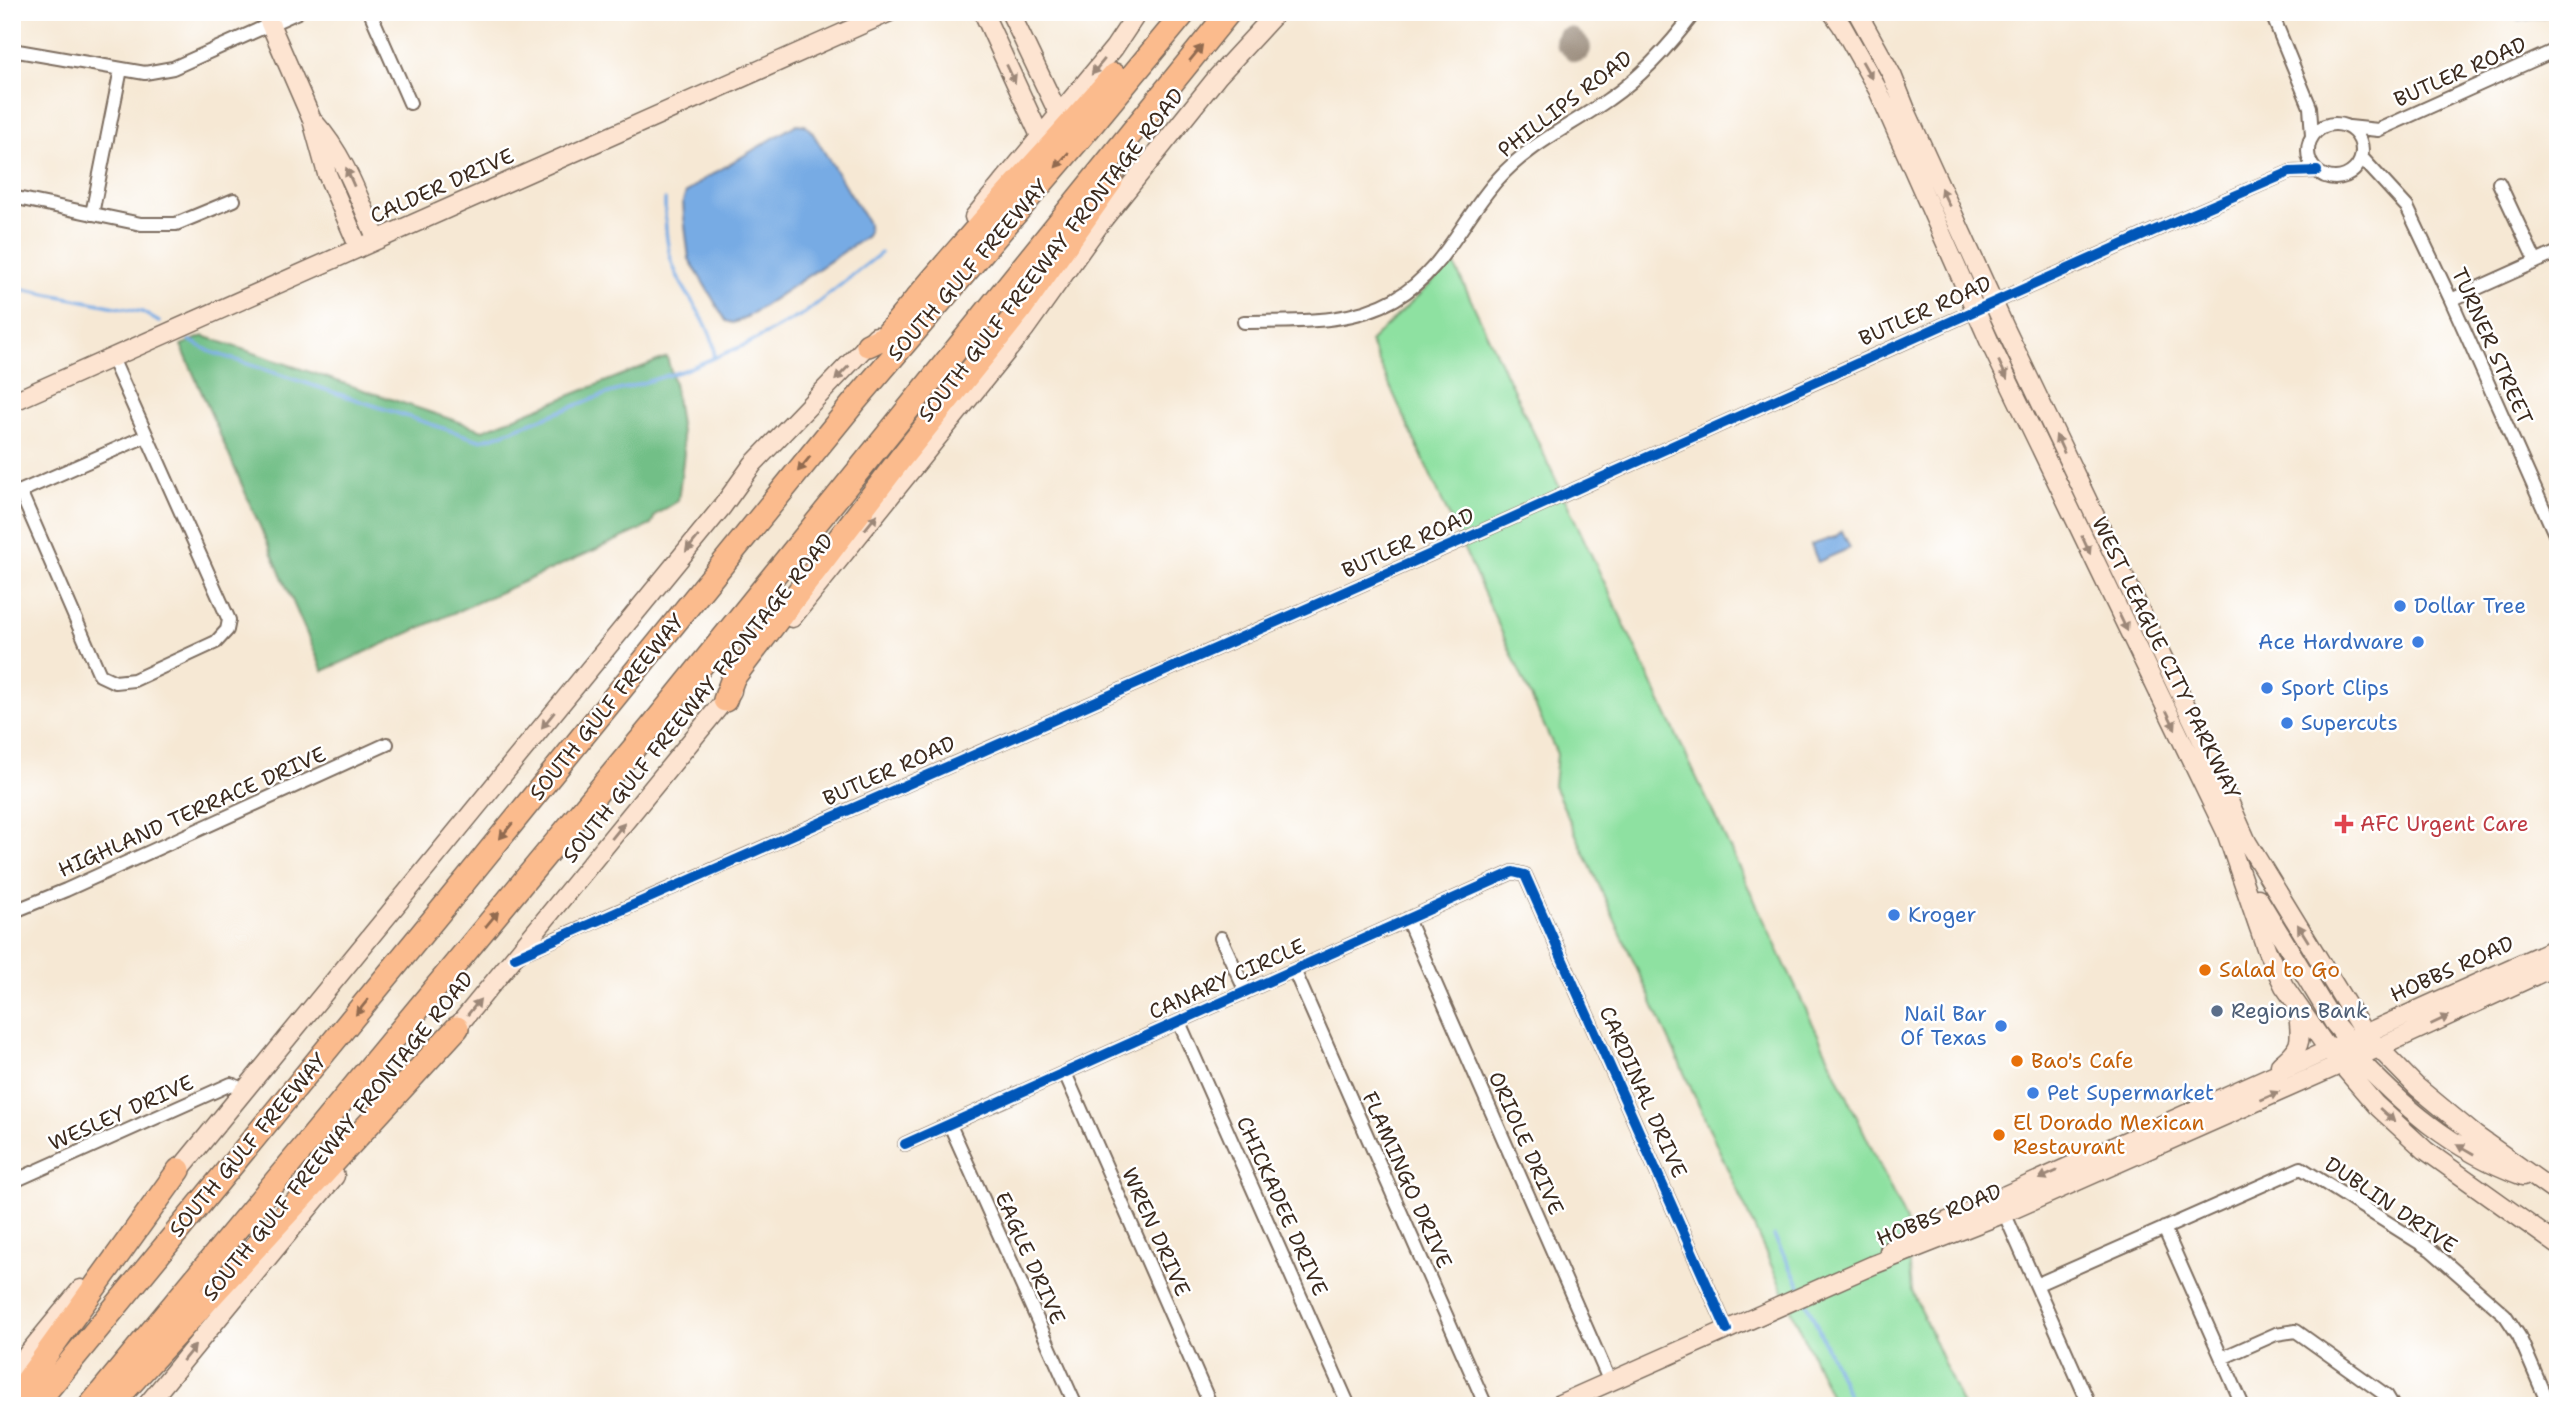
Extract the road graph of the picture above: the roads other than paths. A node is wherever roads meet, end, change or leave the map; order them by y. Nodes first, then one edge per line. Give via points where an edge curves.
1 (298, 12) edge
2 (370, 12) edge
3 (890, 12) edge
4 (982, 12) edge
5 (1010, 12) edge
6 (1138, 12) edge
7 (1185, 12) edge
8 (1229, 12) edge
9 (1277, 12) edge
10 (1695, 12) edge
11 (1832, 12) edge
12 (1857, 12) edge
13 (2271, 12) edge
14 (268, 18) edge
15 (2558, 49) edge
16 (12, 50) edge
17 (1153, 52) junction
18 (121, 69) junction
19 (410, 103) dead end
20 (2310, 107) junction
21 (1151, 108) junction
22 (1059, 115) junction
23 (312, 120) junction
24 (2332, 124) junction
25 (2350, 127) junction
26 (2378, 130) junction
27 (1040, 136) junction
28 (2310, 143) junction
29 (2362, 155) junction
30 (2317, 171) junction
31 (2290, 172) junction
32 (2350, 174) junction
33 (2378, 177) junction
34 (2499, 183) dead end
35 (12, 197) edge
36 (234, 200) dead end
37 (92, 214) junction
38 (377, 240) junction
39 (359, 248) junction
40 (2558, 252) edge
41 (2536, 262) junction
42 (2451, 300) junction
43 (1993, 302) junction
44 (1976, 309) junction
45 (1244, 322) dead end
46 (868, 345) junction
47 (112, 358) junction
48 (12, 402) edge
49 (146, 436) junction
50 (16, 493) edge
51 (2085, 498) junction
52 (2067, 506) junction
53 (2558, 541) edge
54 (2161, 655) junction
55 (2141, 659) junction
56 (725, 700) junction
57 (387, 744) dead end
58 (2226, 832) junction
59 (1521, 872) joint
60 (12, 912) edge
61 (1407, 919) junction
62 (1221, 938) dead end
63 (2558, 947) edge
64 (515, 957) junction
65 (2558, 965) edge
66 (1294, 970) junction
67 (1246, 992) junction
68 (2298, 1007) junction
69 (1179, 1022) junction
70 (457, 1028) junction
71 (2346, 1041) junction
72 (2378, 1048) junction
73 (2353, 1059) junction
74 (1065, 1073) junction
75 (2267, 1077) junction
76 (245, 1090) junction
77 (950, 1125) junction
78 (905, 1144) dead end
79 (179, 1170) junction
80 (12, 1182) edge
81 (2553, 1191) edge
82 (2001, 1206) junction
83 (2164, 1228) junction
84 (2558, 1245) edge
85 (2038, 1284) junction
86 (1727, 1330) junction
87 (2222, 1358) junction
88 (12, 1373) edge
89 (1610, 1382) junction
90 (12, 1402) edge
91 (34, 1406) edge
92 (90, 1406) edge
93 (110, 1406) edge
94 (146, 1406) edge
95 (1076, 1406) edge
96 (1211, 1406) edge
97 (1349, 1406) edge
98 (1486, 1406) edge
99 (1555, 1406) edge
100 (2090, 1406) edge
101 (2244, 1406) edge
102 (2393, 1406) edge
103 (2549, 1406) edge

1 - 14 street
2 - 19 street
3 - 38 main road, CALDER DRIVE
4 -> 27 main road
5 - 22 main road
6 -> 22 main road
7 - 17 highway, SOUTH GULF FREEWAY
21 -> 8 highway, SOUTH GULF FREEWAY
56 -> 9 main road, SOUTH GULF FREEWAY FRONTAGE ROAD via 902,485 1218,76
10 - 45 street, PHILLIPS ROAD via 1676,38 1611,98 1514,162 1479,201 1434,269 1415,286 1382,305 1345,317
11 -> 44 main road, WEST LEAGUE CITY PARKWAY via 1878,90
43 -> 12 main road, WEST LEAGUE CITY PARKWAY via 1892,75
13 - 20 street
14 - 18 street via 173,68 145,73
14 - 23 main road
15 - 26 street, BUTLER ROAD
16 - 18 street
17 - 46 highway via 1115,73 885,337
17 -> 91 highway, SOUTH GULF FREEWAY via 856,400
18 - 37 street
20 - 24 street
20 - 28 street
21 - 56 highway via 1122,165 1019,311 733,678
92 -> 21 highway, SOUTH GULF FREEWAY via 653,725
22 - 27 main road
38 -> 23 main road via 340,155
23 - 39 main road via 327,174
24 - 25 street
24 - 28 street via 2323,126
25 - 26 street, BUTLER ROAD
25 - 29 street via 2361,141
26 - 29 street, BUTLER ROAD
27 - 46 main road
28 - 30 street via 2311,164
28 - 31 street, BUTLER ROAD
29 - 32 street
29 - 33 street, TURNER STREET
30 - 31 street, BUTLER ROAD
30 - 32 street via 2333,178
31 - 43 street, BUTLER ROAD
32 - 33 street
33 - 42 street, TURNER STREET via 2407,207
34 - 41 street
35 - 37 street
36 - 37 street via 176,224 141,224
38 - 39 main road, CALDER DRIVE
39 - 47 main road, CALDER DRIVE
40 - 41 street
41 - 42 street
42 - 53 street, TURNER STREET
43 - 44 street, BUTLER ROAD
51 -> 43 main road, WEST LEAGUE CITY PARKWAY
44 -> 52 main road, WEST LEAGUE CITY PARKWAY
44 - 64 street, BUTLER ROAD
46 -> 76 main road via 753,464
47 - 48 main road, CALDER DRIVE
47 - 49 street
49 - 50 street
49 - 50 street via 229,620 216,642 131,681 115,682 100,675
51 - 52 main road
51 - 54 main road, WEST LEAGUE CITY PARKWAY
52 -> 55 main road, WEST LEAGUE CITY PARKWAY
54 - 55 main road
71 -> 54 main road, WEST LEAGUE CITY PARKWAY
55 -> 58 main road, WEST LEAGUE CITY PARKWAY
64 -> 56 main road, SOUTH GULF FREEWAY FRONTAGE ROAD
57 - 60 street, HIGHLAND TERRACE DRIVE
58 - 68 main road, WEST LEAGUE CITY PARKWAY via 2267,951
58 - 71 main road via 2259,900
59 - 61 street, CANARY CIRCLE
59 - 86 street, CARDINAL DRIVE
61 - 66 street, CANARY CIRCLE
61 - 89 street, ORIOLE DRIVE
62 - 67 street
63 - 71 main road, HOBBS ROAD
70 -> 64 main road, SOUTH GULF FREEWAY FRONTAGE ROAD
72 -> 65 main road, HOBBS ROAD
66 - 67 street, CANARY CIRCLE
66 - 98 street, FLAMINGO DRIVE
67 - 69 street, CANARY CIRCLE
68 - 71 main road, WEST LEAGUE CITY PARKWAY
68 - 75 main road via 2301,1038 2297,1049
69 - 74 street, CANARY CIRCLE
69 - 97 street, CHICKADEE DRIVE
70 - 93 highway
94 -> 70 main road, SOUTH GULF FREEWAY FRONTAGE ROAD
71 - 72 main road, WEST LEAGUE CITY PARKWAY
71 - 73 main road
71 - 75 main road, HOBBS ROAD
72 - 73 main road, HOBBS ROAD
72 - 81 main road, WEST LEAGUE CITY PARKWAY via 2475,1135
81 -> 73 main road via 2443,1136
82 -> 73 main road, HOBBS ROAD
73 -> 84 main road via 2376,1105 2425,1150
74 - 77 street, CANARY CIRCLE
74 - 96 street, WREN DRIVE
75 -> 82 main road, HOBBS ROAD
76 - 79 main road
76 - 80 street, WESLEY DRIVE via 231,1084
77 - 78 street, CANARY CIRCLE
77 - 95 street, EAGLE DRIVE
79 - 88 main road
79 - 90 highway
82 - 85 street
82 - 86 main road, HOBBS ROAD
83 - 85 street, DUBLIN DRIVE
83 - 87 street
83 - 103 street, DUBLIN DRIVE via 2301,1168 2431,1250 2505,1315
85 - 100 street
86 - 89 main road, HOBBS ROAD
87 - 101 street
87 - 102 street via 2276,1334 2296,1331 2387,1396
89 - 99 main road, HOBBS ROAD

